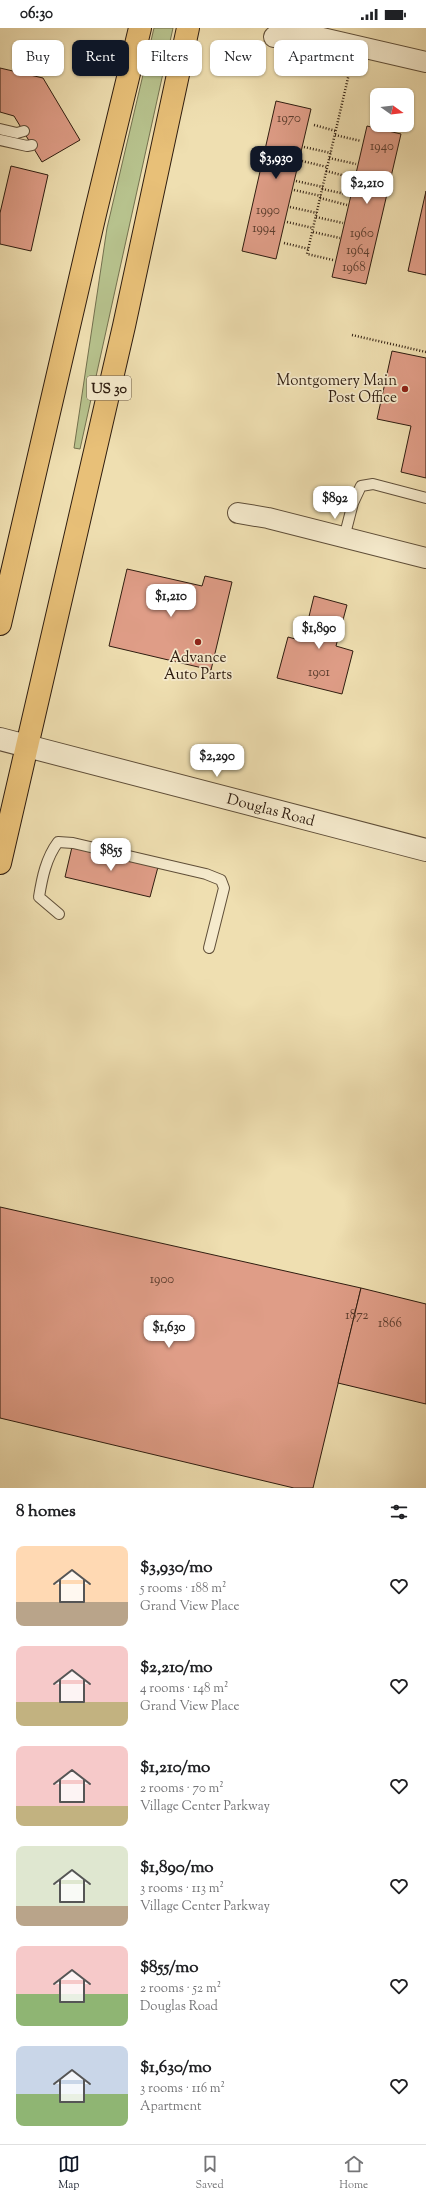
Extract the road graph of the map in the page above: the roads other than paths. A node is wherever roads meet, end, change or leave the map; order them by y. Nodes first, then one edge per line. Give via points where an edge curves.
1 (140, 28) edge
2 (188, 28) edge
3 (274, 37) dead end
4 (426, 62) edge
5 (0, 129) edge
6 (24, 131) dead end
7 (0, 140) edge
8 (32, 145) dead end
9 (426, 498) edge
10 (238, 513) dead end
11 (344, 538) junction
12 (426, 558) edge
13 (0, 624) edge
14 (0, 739) edge
15 (26, 746) junction
16 (426, 850) edge
17 (0, 862) edge
18 (59, 914) dead end
19 (210, 948) dead end

1 - 13 main road
2 - 15 main road, US 30 via 124,326
3 - 4 street via 280,32 292,31
5 - 6 lane via 18,133
7 - 8 lane
9 - 11 lane via 373,484 361,486 353,503
10 - 11 street via 268,518
11 - 12 street
14 - 15 street, Douglas Road
15 - 16 street, Douglas Road
15 - 17 main road, US 30
18 - 19 lane via 39,898 42,881 50,852 58,842 72,843 206,874 221,880 224,888

